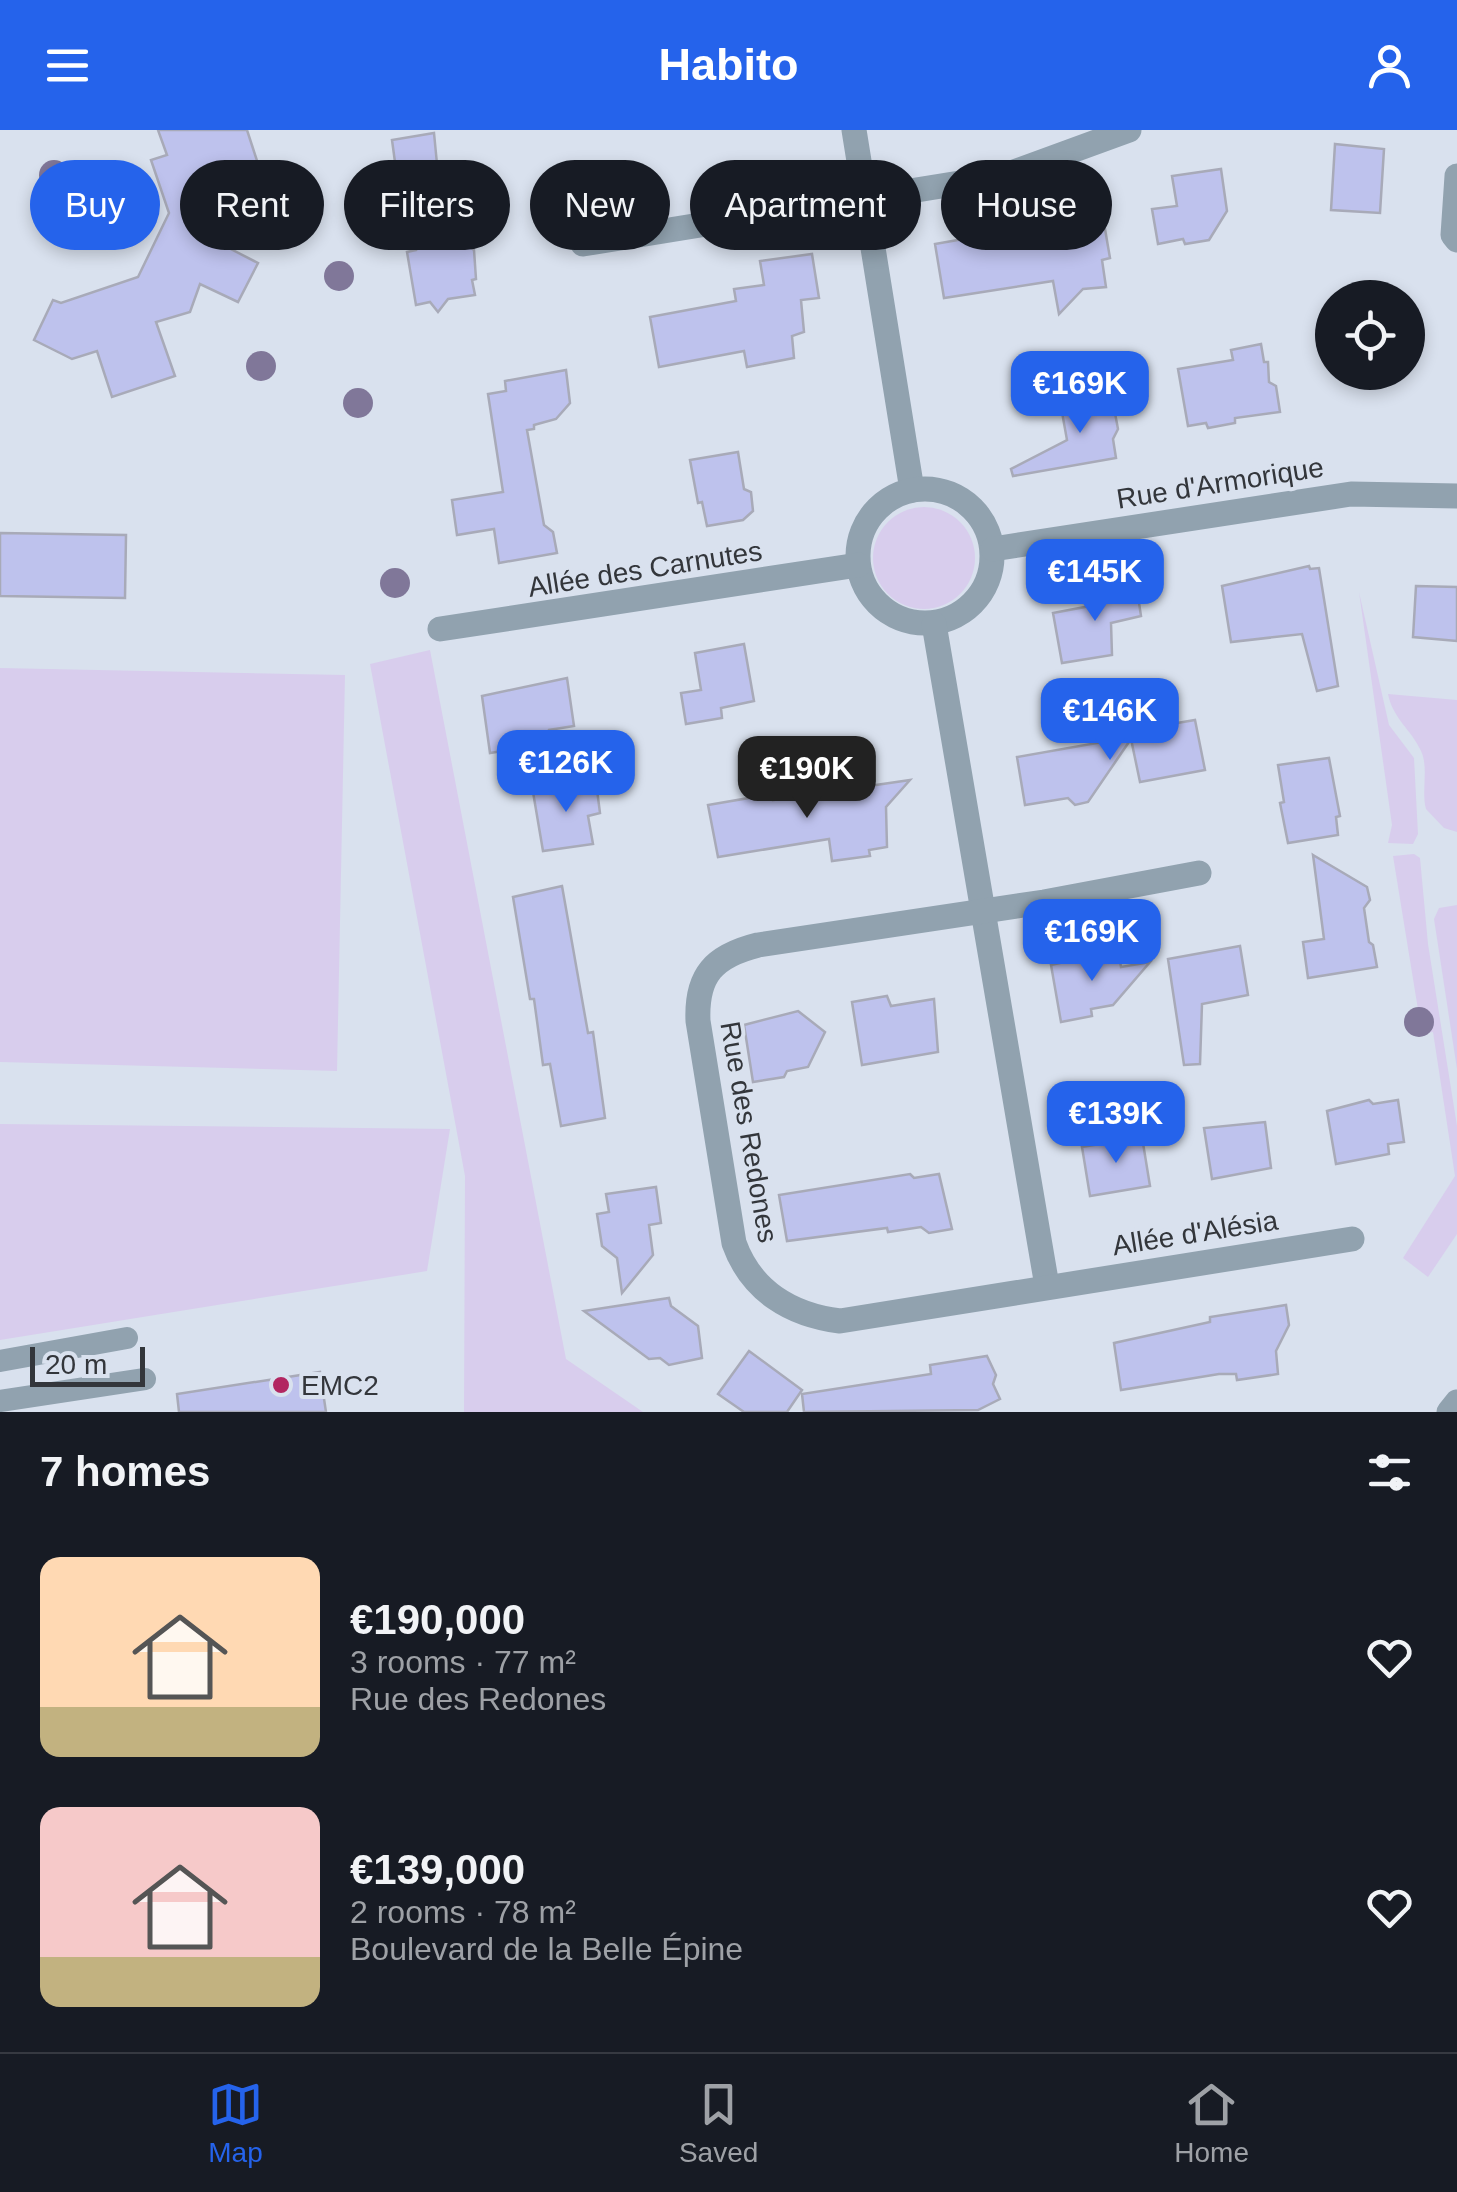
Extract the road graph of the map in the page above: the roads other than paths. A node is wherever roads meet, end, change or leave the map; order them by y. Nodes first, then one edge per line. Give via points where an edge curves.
1 (854, 130) edge
2 (1130, 130) edge
3 (859, 160) edge
4 (1457, 176) edge
5 (921, 190) edge
6 (1457, 240) edge
7 (873, 250) edge
8 (912, 490) junction
9 (1457, 496) edge
10 (992, 549) junction
11 (858, 565) junction
12 (934, 624) junction
13 (440, 629) dead end
14 (1199, 873) dead end
15 (984, 910) junction
16 (1352, 1239) dead end
17 (1046, 1286) junction
18 (127, 1338) dead end
19 (0, 1360) edge
20 (145, 1379) dead end
21 (0, 1401) edge
22 (1457, 1402) edge
23 (1450, 1412) edge

1 - 3 street
2 - 5 street via 1004,176
4 - 6 street
7 - 8 street
8 - 10 street via 934,489 974,509
8 - 11 street via 876,509 858,545
9 - 10 street, Rue d'Armorique via 1351,494
10 - 12 street via 984,590 962,612
11 - 12 street via 864,586 884,610
11 - 13 street, Allée des Carnutes
12 - 15 street
14 - 15 street, Rue des Redones
15 - 17 street
15 - 17 street, Rue des Redones via 758,944 709,971 697,998 734,1243 760,1287 801,1314 840,1321
16 - 17 street, Allée d'Alésia
18 - 19 lane
20 - 21 lane
22 - 23 street

